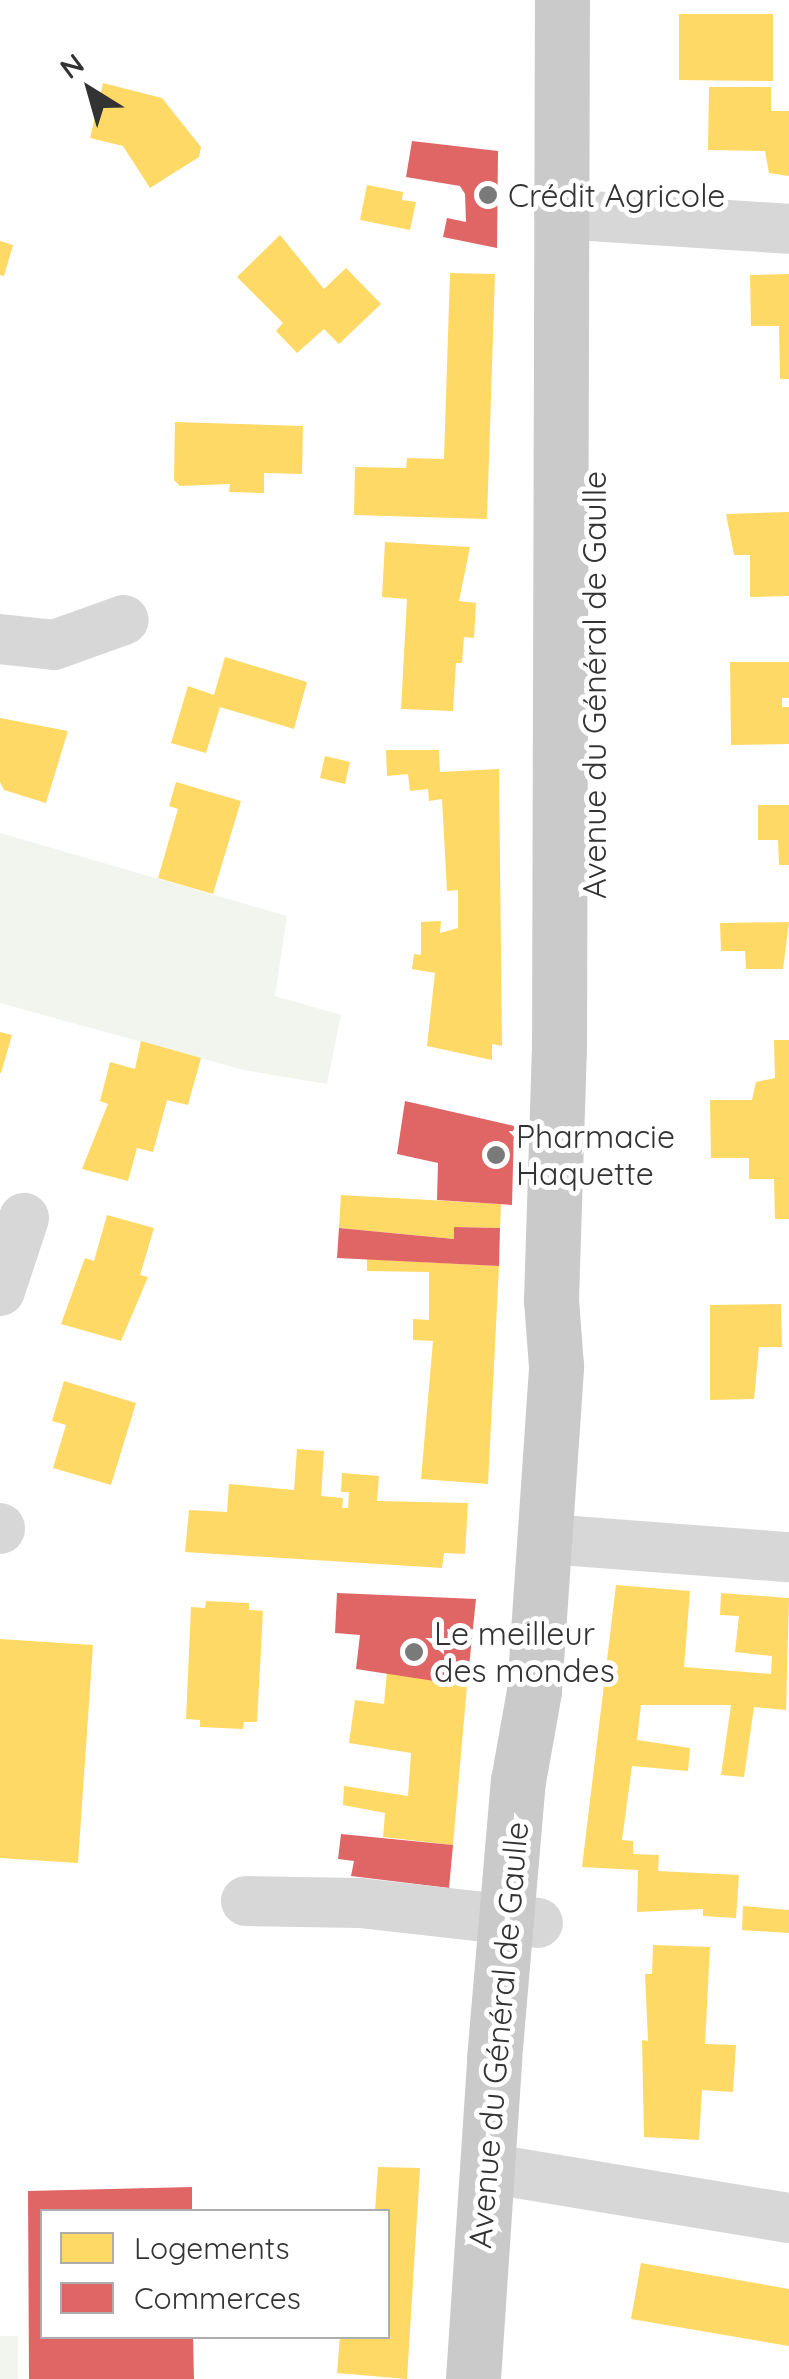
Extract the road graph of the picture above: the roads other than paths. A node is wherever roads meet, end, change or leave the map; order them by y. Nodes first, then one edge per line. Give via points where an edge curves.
1 (562, 0) edge
2 (594, 0) edge
3 (577, 214) junction
4 (789, 229) edge
5 (124, 620) dead end
6 (0, 639) edge
7 (24, 1218) dead end
8 (0, 1291) edge
9 (547, 1539) junction
10 (789, 1557) edge
11 (246, 1901) dead end
12 (522, 1921) junction
13 (503, 2171) junction
14 (789, 2218) edge
15 (474, 2379) edge
16 (510, 2379) edge

1 - 3 main road, Avenue du Général de Gaulle
2 - 3 main road, Avenue du Général de Gaulle
3 - 4 street
3 - 9 main road, Avenue du Général de Gaulle via 551,1300 556,1366
5 - 6 street via 54,645
7 - 8 street
9 - 10 street
9 - 12 main road, Avenue du Général de Gaulle via 534,1692 518,1781
11 - 12 street via 360,1902
12 - 13 main road, Avenue du Général de Gaulle
13 - 14 street
13 - 15 main road, Avenue du Général de Gaulle
13 - 16 main road, Avenue du Général de Gaulle

